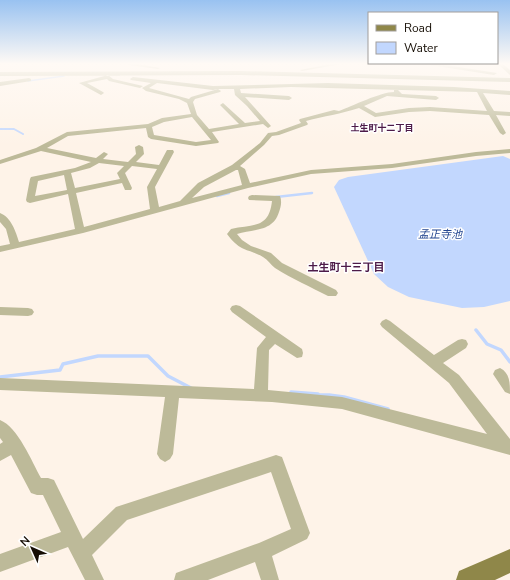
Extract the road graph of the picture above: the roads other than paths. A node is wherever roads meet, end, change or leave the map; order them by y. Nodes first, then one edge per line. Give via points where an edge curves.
1 (97, 91) edge
2 (152, 91) edge
3 (214, 91) edge
4 (237, 91) joint
5 (396, 91) edge
6 (479, 91) edge
7 (480, 91) edge
8 (101, 93) dead end
9 (510, 93) edge
10 (397, 94) junction
11 (289, 98) dead end
12 (436, 98) dead end
13 (190, 102) junction
14 (223, 105) dead end
15 (360, 106) junction
16 (491, 113) junction
17 (510, 114) edge
18 (194, 115) junction
19 (265, 122) junction
20 (243, 125) junction
21 (149, 126) junction
22 (510, 128) edge
23 (207, 131) junction
24 (270, 134) junction
25 (139, 147) dead end
26 (40, 149) junction
27 (506, 151) edge
28 (170, 152) dead end
29 (104, 154) dead end
30 (510, 156) edge
31 (98, 161) junction
32 (0, 162) edge
33 (130, 165) junction
34 (161, 167) junction
35 (235, 167) junction
36 (67, 172) junction
37 (247, 186) junction
38 (230, 190) junction
39 (71, 192) junction
40 (184, 202) junction
41 (155, 210) junction
42 (0, 216) edge
43 (80, 231) junction
44 (16, 246) junction
45 (0, 249) edge
46 (332, 293) dead end
47 (236, 309) dead end
48 (0, 311) edge
49 (28, 312) dead end
50 (386, 324) dead end
51 (275, 337) junction
52 (462, 344) dead end
53 (297, 353) dead end
54 (434, 362) junction
55 (500, 374) dead end
56 (0, 384) edge
57 (510, 388) edge
58 (173, 391) junction
59 (261, 395) junction
60 (0, 427) edge
61 (508, 446) edge
62 (7, 449) edge
63 (165, 454) dead end
64 (72, 537) junction
65 (261, 551) junction
66 (81, 553) junction
67 (510, 561) edge
68 (0, 563) edge
69 (95, 580) edge
70 (183, 580) edge
71 (270, 580) edge
72 (468, 580) edge

1 - 8 street
2 - 13 street
3 - 13 street via 193,98
4 - 11 street
4 - 19 street
5 - 10 street
6 - 16 street
7 - 9 street
10 - 12 street
10 - 15 street via 386,94
13 - 18 street
14 - 20 street
15 - 16 street via 375,115 430,109
15 - 24 street via 302,120 305,124
16 - 17 street
16 - 22 street via 501,130
18 - 21 street via 162,120
18 - 23 street
19 - 20 street
19 - 24 street via 270,128
20 - 23 street
21 - 23 street via 151,136 196,144 216,142
21 - 26 street via 67,134
24 - 35 street
25 - 33 street via 140,154
26 - 31 street
26 - 32 street
27 - 30 street
27 - 37 street via 392,166 311,172
28 - 34 street
29 - 31 street
31 - 33 street
31 - 36 street
33 - 34 street
33 - 39 street via 121,173 126,184
34 - 41 street via 152,187
35 - 37 street via 241,169
35 - 40 street via 201,185
36 - 39 street
36 - 39 street via 34,179 30,200
37 - 38 street
38 - 40 street
38 - 46 street via 250,195 251,202 277,198 276,212 270,222 263,226 234,231 232,234 239,242 267,255 278,265
39 - 43 street
40 - 41 street
41 - 43 street
42 - 44 street via 10,228
43 - 44 street
44 - 45 street
47 - 51 street
48 - 49 street
50 - 54 street
51 - 53 street
51 - 59 street via 263,348
52 - 54 street
54 - 61 street via 454,379
55 - 57 street
56 - 58 street
58 - 59 street
58 - 63 street
59 - 61 street via 342,403
60 - 62 street
62 - 64 street via 36,487 48,486
64 - 66 street
64 - 68 street
65 - 66 street via 301,533 276,463 122,513
65 - 70 street
65 - 71 street
66 - 69 street
67 - 72 main road

